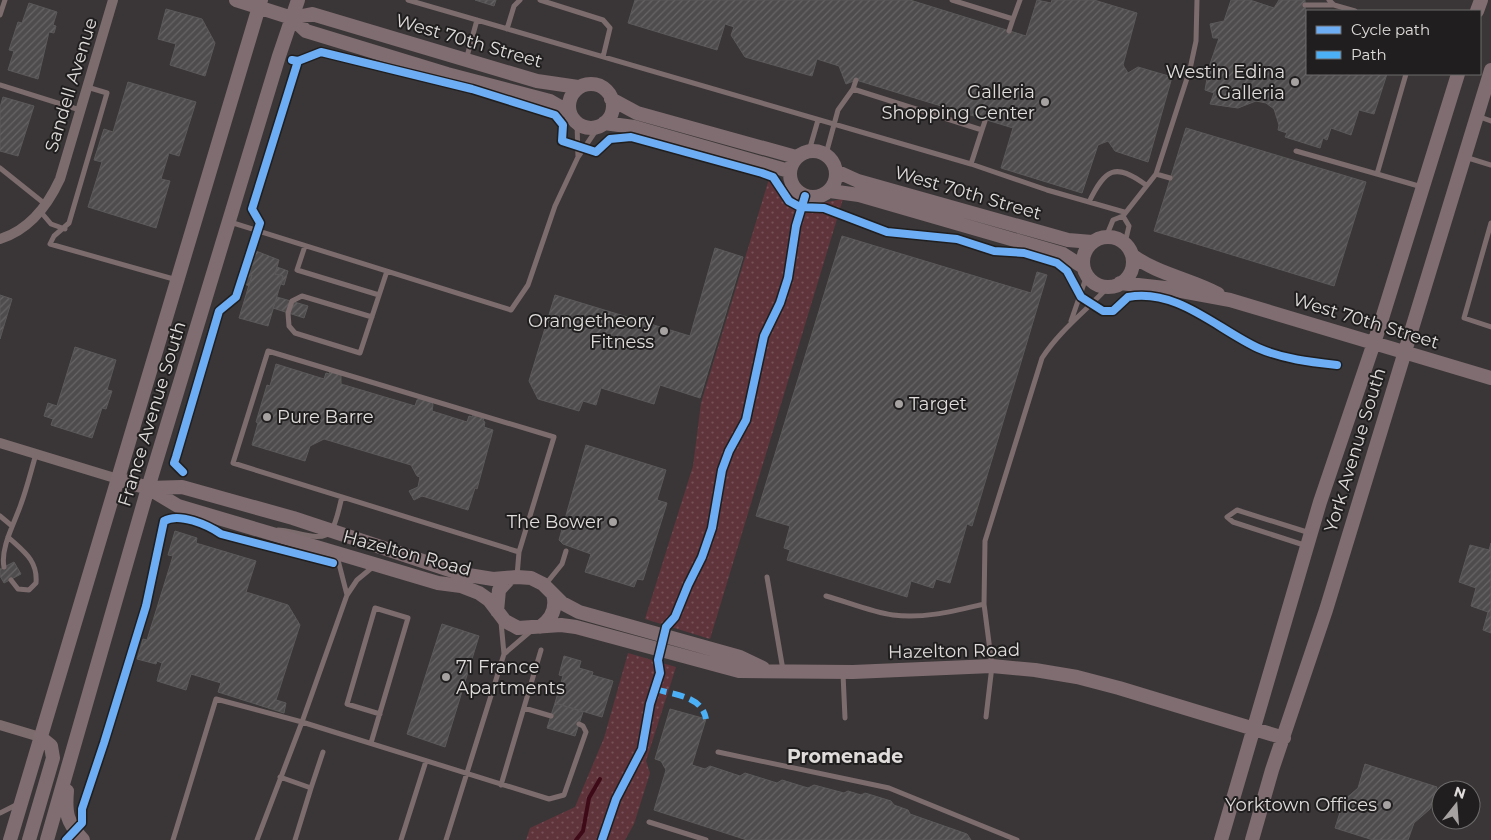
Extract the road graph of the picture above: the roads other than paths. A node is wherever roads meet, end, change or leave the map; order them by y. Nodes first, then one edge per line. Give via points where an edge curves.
1 (4, 0) edge
2 (114, 0) edge
3 (236, 0) edge
4 (298, 0) edge
5 (408, 0) edge
6 (540, 0) edge
7 (952, 0) edge
8 (1020, 0) edge
9 (1197, 0) edge
10 (1329, 0) edge
11 (517, 2) edge
12 (259, 4) edge
13 (1305, 5) dead end
14 (1334, 5) junction
15 (1352, 10) edge
16 (0, 15) edge
17 (292, 18) junction
18 (1013, 19) junction
19 (477, 20) junction
20 (507, 29) junction
21 (1009, 31) dead end
22 (602, 58) junction
23 (465, 60) junction
24 (1491, 70) edge
25 (1406, 75) edge
26 (1458, 75) edge
27 (856, 80) dead end
28 (0, 84) edge
29 (87, 87) junction
30 (578, 87) junction
31 (853, 89) junction
32 (612, 99) junction
33 (80, 110) junction
34 (1477, 116) junction
35 (573, 117) junction
36 (818, 120) junction
37 (985, 120) dead end
38 (1491, 121) edge
39 (601, 125) junction
40 (835, 125) junction
41 (982, 130) junction
42 (1296, 151) dead end
43 (802, 154) junction
44 (826, 154) junction
45 (578, 157) junction
46 (1464, 157) junction
47 (970, 164) junction
48 (1491, 166) edge
49 (0, 168) edge
50 (790, 170) junction
51 (836, 171) junction
52 (1156, 174) junction
53 (1377, 174) junction
54 (1170, 178) dead end
55 (1146, 185) junction
56 (1423, 187) junction
57 (830, 190) junction
58 (1090, 202) junction
59 (43, 207) junction
60 (1123, 214) junction
61 (229, 222) junction
62 (1491, 223) edge
63 (65, 229) junction
64 (1106, 237) junction
65 (0, 239) edge
66 (1092, 242) junction
67 (305, 246) junction
68 (1128, 249) junction
69 (387, 271) junction
70 (1085, 271) junction
71 (176, 280) junction
72 (1114, 285) junction
73 (379, 295) junction
74 (1230, 300) junction
75 (372, 318) junction
76 (1069, 326) junction
77 (1491, 327) edge
78 (1374, 343) junction
79 (1405, 352) junction
80 (1491, 378) edge
81 (0, 443) edge
82 (36, 454) junction
83 (118, 479) junction
84 (148, 488) junction
85 (342, 497) junction
86 (0, 516) edge
87 (12, 526) junction
88 (256, 530) junction
89 (331, 531) junction
90 (8, 537) junction
91 (1310, 539) junction
92 (566, 551) dead end
93 (519, 552) junction
94 (335, 553) junction
95 (375, 565) junction
96 (4, 567) dead end
97 (767, 577) dead end
98 (513, 578) junction
99 (10, 580) dead end
100 (549, 589) junction
101 (347, 595) junction
102 (826, 596) dead end
103 (984, 604) junction
104 (499, 614) junction
105 (537, 628) junction
106 (541, 650) dead end
107 (504, 654) junction
108 (992, 666) junction
109 (766, 670) junction
110 (783, 671) junction
111 (843, 672) junction
112 (524, 708) junction
113 (380, 714) junction
114 (551, 716) dead end
115 (986, 717) dead end
116 (845, 718) dead end
117 (302, 722) junction
118 (579, 724) dead end
119 (0, 725) edge
120 (1255, 729) junction
121 (40, 738) junction
122 (1284, 738) junction
123 (371, 743) junction
124 (323, 752) dead end
125 (718, 752) dead end
126 (426, 761) junction
127 (70, 763) junction
128 (465, 773) junction
129 (280, 777) junction
130 (501, 785) junction
131 (311, 788) junction
132 (21, 802) junction
133 (0, 813) edge
134 (649, 822) dead end
135 (10, 840) edge
136 (29, 840) edge
137 (47, 840) edge
138 (83, 840) edge
139 (174, 840) edge
140 (258, 840) edge
141 (295, 840) edge
142 (402, 840) edge
143 (446, 840) edge
144 (706, 840) edge
145 (1017, 840) edge
146 (1221, 840) edge
147 (1252, 840) edge

1 - 16 lane
2 - 29 street, Sandell Avenue
3 - 12 street, West 70th Street
4 - 17 street, France Avenue South
5 - 19 lane
6 - 22 lane via 603,20 610,28
7 - 18 lane
8 - 18 lane
9 - 52 lane via 1196,41 1190,69
10 - 14 lane
11 - 20 lane
12 - 17 street, West 70th Street
12 - 71 street, France Avenue South
13 - 14 lane
14 - 15 lane
17 - 23 street, West 70th Street via 312,14
17 - 35 street, West 70th Street via 306,31 550,101
17 - 61 street, France Avenue South
18 - 21 lane
19 - 20 lane
19 - 23 lane
20 - 22 lane
22 - 36 lane
23 - 30 street, West 70th Street via 536,82
24 - 34 street, York Avenue South
25 - 53 lane
26 - 56 street, York Avenue South
27 - 31 lane
28 - 33 lane
29 - 33 street, Sandell Avenue
29 - 63 lane via 107,93
30 - 32 street via 598,85
30 - 35 street via 570,98
31 - 40 lane via 838,110
31 - 41 lane
32 - 39 street via 612,112
32 - 43 street via 638,113
33 - 59 street, Sandell Avenue via 60,178
34 - 38 lane
34 - 46 street, York Avenue South
35 - 39 street via 583,126
35 - 45 lane
36 - 40 lane
36 - 43 lane
37 - 41 lane
39 - 45 lane
39 - 50 street via 634,127
40 - 44 lane
40 - 47 lane
41 - 47 lane
42 - 53 lane
43 - 44 street
43 - 50 street
44 - 51 street via 835,164
45 - 69 lane via 555,206 528,285 511,310
46 - 48 lane
46 - 79 street, York Avenue South
47 - 58 lane
49 - 59 lane
50 - 57 street via 792,185 802,195 817,197
51 - 57 street
51 - 66 street, West 70th Street via 858,181 1068,240
52 - 54 lane
52 - 55 lane
53 - 56 lane
55 - 58 lane via 1130,173 1116,172 1102,179
55 - 60 lane
56 - 78 street, York Avenue South
57 - 70 street, West 70th Street via 859,195 1063,254
58 - 60 lane
59 - 63 lane via 51,224
59 - 65 street, Sandell Avenue via 28,224
60 - 64 lane via 1113,220
60 - 68 lane via 1129,226
61 - 67 lane
61 - 84 street, France Avenue South
62 - 77 lane via 1464,318
63 - 71 lane via 54,236 50,244
64 - 66 street
64 - 68 street via 1113,237
66 - 70 street via 1083,256
67 - 69 lane
67 - 73 lane via 297,270
68 - 72 street via 1131,271
68 - 74 street, West 70th Street via 1146,266 1196,282
69 - 73 lane
70 - 72 street via 1096,284
70 - 76 lane via 1081,297
71 - 83 street, France Avenue South
72 - 74 street, West 70th Street via 1165,288
72 - 76 lane
73 - 75 lane
74 - 78 street, West 70th Street
75 - 75 lane via 360,353 295,333 289,326 288,313 292,301 302,296
76 - 103 lane via 1055,338 1042,358 985,541
78 - 79 street, West 70th Street
78 - 91 street, York Avenue South
79 - 80 street, West 70th Street
79 - 122 street, York Avenue South
81 - 82 street, Hazelton Road
82 - 83 street, Hazelton Road
82 - 87 lane
83 - 84 street, Hazelton Road
83 - 121 street, France Avenue South
84 - 88 street, Hazelton Road via 178,506
84 - 89 street, Hazelton Road via 182,487
84 - 127 street, France Avenue South
85 - 89 lane
85 - 93 lane
85 - 93 lane via 233,463 268,351 554,437
86 - 87 lane
87 - 90 lane
88 - 89 lane via 291,530 318,538
88 - 94 street, Hazelton Road
89 - 98 street, Hazelton Road via 462,574
90 - 96 lane via 1,561
90 - 99 lane via 32,559 37,572 36,583 29,590 18,589
91 - 91 lane via 1238,510 1227,517 1233,522
91 - 120 street, York Avenue South
92 - 100 lane
93 - 98 lane
94 - 95 street, Hazelton Road
94 - 101 lane
95 - 101 lane via 357,580
95 - 104 street, Hazelton Road via 438,583 470,588 489,600
97 - 110 lane
98 - 100 street, Hazelton Road via 531,578
98 - 104 street via 499,590
100 - 105 street via 554,601 553,612 546,623
100 - 109 street, Hazelton Road via 562,603 579,612 740,657
101 - 117 lane
102 - 103 lane via 891,615 908,616 936,615
103 - 108 lane
104 - 105 street, Hazelton Road via 518,628
104 - 107 lane
105 - 107 lane
105 - 109 street, Hazelton Road via 576,627 739,671
106 - 112 lane
107 - 128 lane
108 - 111 street, Hazelton Road
108 - 115 lane
108 - 120 street, Hazelton Road via 1077,677
109 - 110 street, Hazelton Road
110 - 111 street, Hazelton Road
111 - 116 lane
112 - 114 lane
112 - 130 lane
113 - 113 lane via 408,618 375,608 347,704
113 - 123 lane
117 - 123 lane
117 - 129 lane
117 - 139 lane via 216,699
118 - 130 lane via 586,732 564,794 549,798
119 - 121 street
120 - 122 street, Hazelton Road
120 - 146 street, York Avenue South
121 - 132 street, France Avenue South
121 - 136 street via 51,746 53,758
122 - 147 street, York Avenue South
123 - 126 lane
124 - 131 lane
125 - 145 lane via 889,788
126 - 128 lane
126 - 142 lane
127 - 137 street, France Avenue South
127 - 138 street via 66,809 68,820
128 - 130 lane
128 - 143 lane
129 - 131 lane
129 - 140 lane
131 - 141 lane
132 - 133 lane
132 - 135 street, France Avenue South
134 - 144 lane

